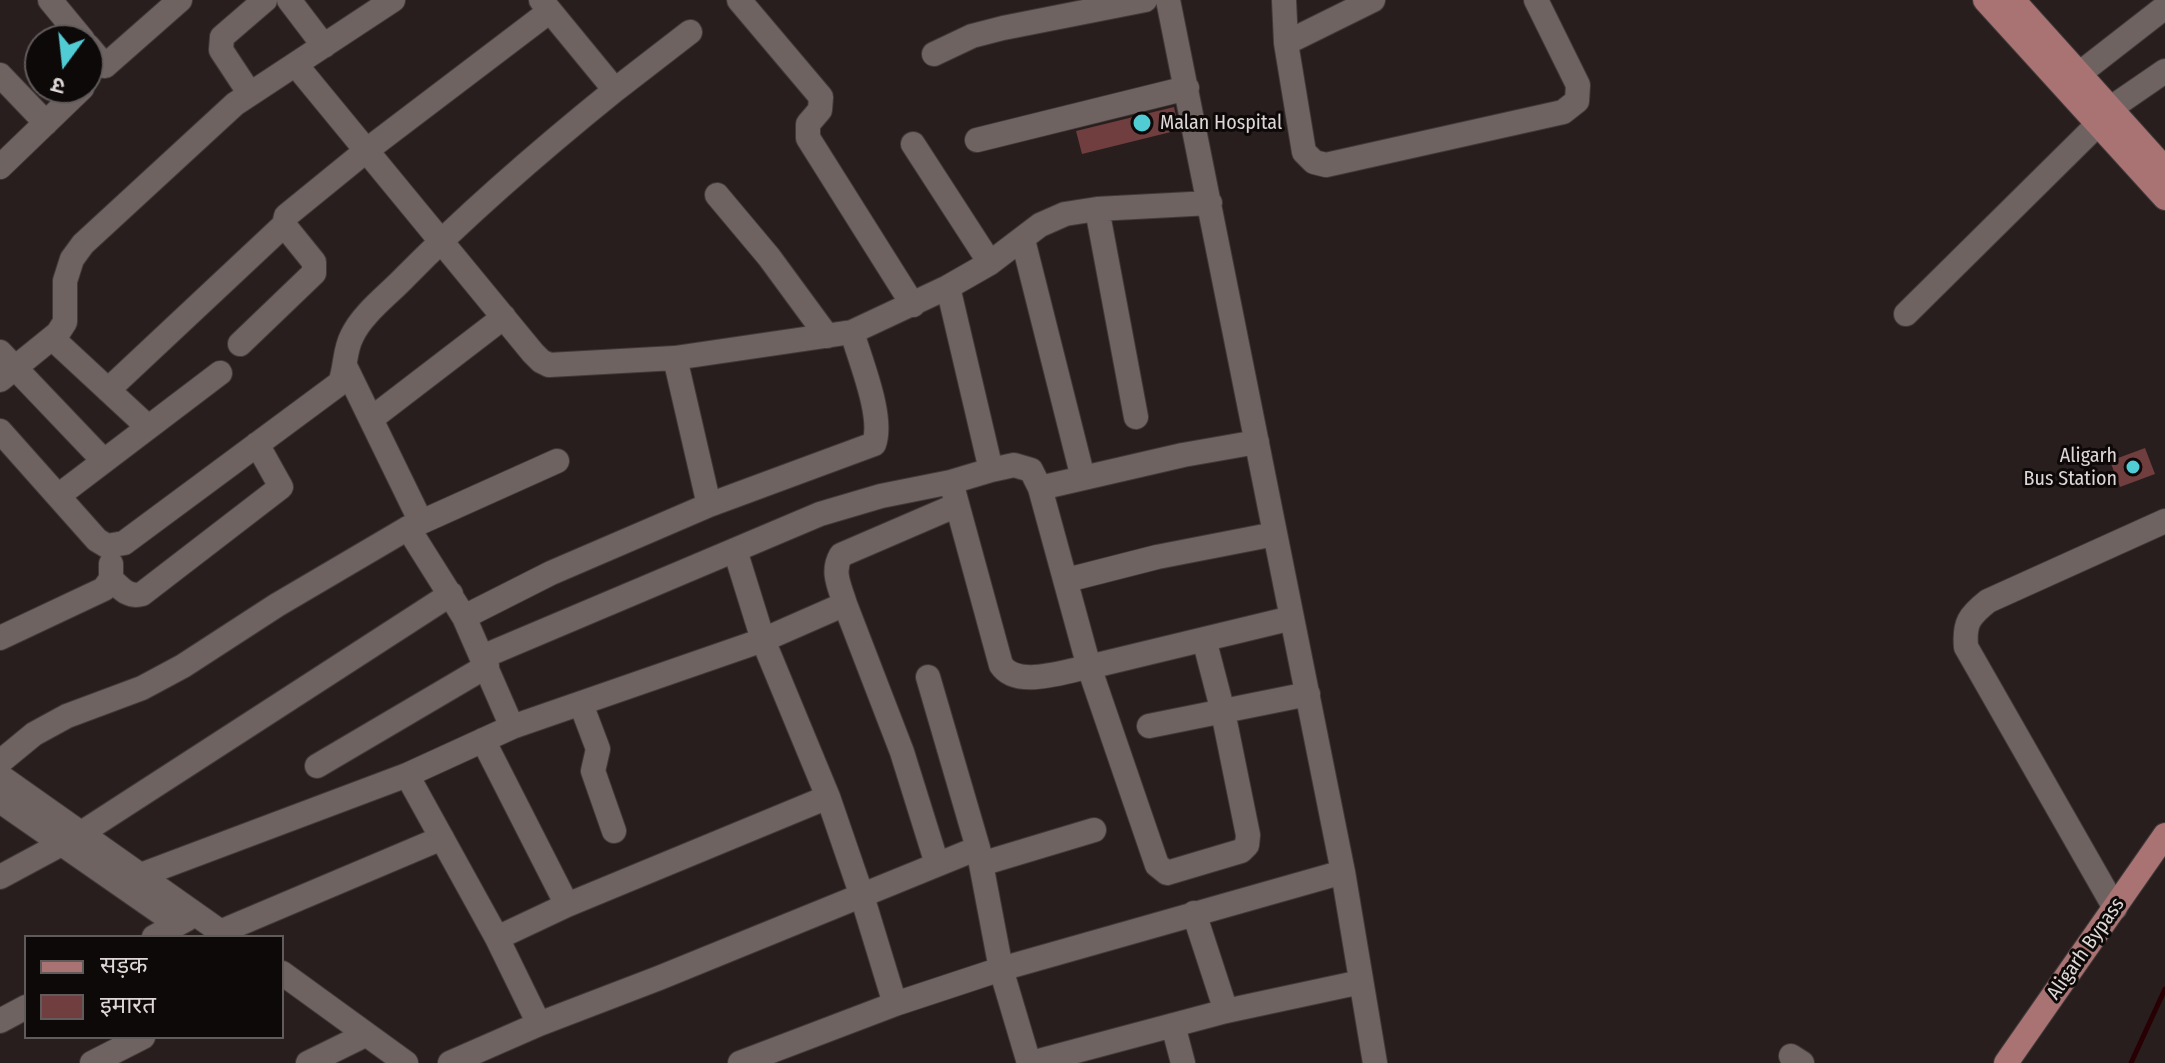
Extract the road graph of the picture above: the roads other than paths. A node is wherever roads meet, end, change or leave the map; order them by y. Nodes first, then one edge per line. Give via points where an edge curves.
1 (50, 0) edge
2 (180, 0) edge
3 (265, 0) edge
4 (289, 0) edge
5 (393, 0) edge
6 (739, 0) edge
7 (1145, 0) edge
8 (1168, 0) edge
9 (1284, 0) edge
10 (1373, 0) edge
11 (1536, 0) edge
12 (1985, 0) edge
13 (2013, 0) edge
14 (546, 6) edge
15 (2165, 7) edge
16 (70, 24) edge
17 (690, 32) dead end
18 (1286, 43) junction
19 (324, 46) junction
20 (934, 54) dead end
21 (296, 65) junction
22 (104, 67) edge
23 (2165, 71) edge
24 (2079, 74) junction
25 (0, 75) edge
26 (1187, 88) junction
27 (615, 90) junction
28 (250, 94) junction
29 (66, 104) edge
30 (2104, 116) junction
31 (46, 123) junction
32 (977, 140) dead end
33 (913, 144) dead end
34 (367, 150) junction
35 (0, 167) edge
36 (2165, 169) edge
37 (717, 195) dead end
38 (2165, 198) edge
39 (1210, 203) junction
40 (1097, 209) junction
41 (284, 225) junction
42 (442, 239) junction
43 (1023, 240) junction
44 (990, 263) junction
45 (948, 287) junction
46 (913, 305) junction
47 (1906, 314) dead end
48 (504, 317) junction
49 (852, 332) junction
50 (827, 336) junction
51 (52, 338) junction
52 (240, 344) dead end
53 (675, 358) junction
54 (5, 366) edge
55 (346, 368) junction
56 (220, 373) dead end
57 (108, 390) junction
58 (1136, 417) dead end
59 (371, 419) junction
60 (148, 427) junction
61 (0, 431) edge
62 (1257, 442) junction
63 (257, 444) junction
64 (103, 460) junction
65 (557, 461) dead end
66 (991, 470) junction
67 (1083, 478) junction
68 (1040, 488) junction
69 (954, 494) junction
70 (58, 496) junction
71 (709, 505) junction
72 (2165, 521) edge
73 (414, 525) junction
74 (1275, 534) junction
75 (107, 546) junction
76 (735, 550) junction
77 (111, 579) junction
78 (1067, 580) junction
79 (451, 594) junction
80 (845, 604) junction
81 (464, 617) junction
82 (1292, 618) junction
83 (0, 638) edge
84 (1204, 639) junction
85 (763, 640) junction
86 (485, 662) junction
87 (1089, 667) junction
88 (928, 677) dead end
89 (1308, 694) junction
90 (581, 704) junction
91 (1223, 712) junction
92 (1149, 726) dead end
93 (512, 727) junction
94 (483, 740) junction
95 (0, 762) edge
96 (317, 766) dead end
97 (407, 775) junction
98 (0, 776) edge
99 (828, 797) junction
100 (0, 801) edge
101 (1094, 830) dead end
102 (614, 831) dead end
103 (2165, 835) edge
104 (442, 838) junction
105 (71, 839) junction
106 (980, 856) junction
107 (937, 864) junction
108 (1343, 872) junction
109 (141, 875) junction
110 (0, 877) edge
111 (862, 896) junction
112 (567, 905) junction
113 (2115, 908) junction
114 (1194, 913) junction
115 (187, 919) junction
116 (224, 934) edge
117 (158, 935) edge
118 (497, 938) junction
119 (1001, 969) junction
120 (284, 974) edge
121 (1361, 982) junction
122 (895, 1004) junction
123 (24, 1008) edge
124 (1226, 1011) junction
125 (0, 1021) edge
126 (539, 1024) junction
127 (1173, 1025) junction
128 (365, 1035) junction
129 (139, 1039) edge
130 (92, 1063) edge
131 (308, 1063) edge
132 (406, 1063) edge
133 (450, 1063) edge
134 (740, 1063) edge
135 (1030, 1063) edge
136 (1183, 1063) edge
137 (1375, 1063) edge
138 (2006, 1063) edge

1 - 16 street
2 - 22 street
3 - 28 street via 220,43
4 - 19 street
5 - 19 street
6 - 46 street via 821,97 820,110 808,124 808,138
7 - 20 street via 1003,28
8 - 26 street
9 - 18 street
10 - 18 street
11 - 18 street via 1578,85 1577,101 1563,112 1326,165 1304,152
12 - 30 main road
13 - 24 main road
14 - 27 street
14 - 34 street
15 - 24 street
17 - 27 street
19 - 21 street
21 - 28 street
21 - 34 street
23 - 30 street
24 - 30 main road
25 - 31 street
26 - 32 street
26 - 39 street
27 - 42 street
28 - 51 street via 83,244 65,281 65,322
29 - 31 street
30 - 36 main road
30 - 38 main road
30 - 47 street
31 - 35 street
33 - 44 street
34 - 41 street via 286,216
34 - 42 street
37 - 50 street
39 - 40 street
39 - 62 street
40 - 43 street via 1065,214
40 - 58 street
41 - 52 street via 314,262 314,273
41 - 57 street
42 - 48 street
42 - 55 street via 352,334
43 - 44 street
43 - 67 street
44 - 45 street
45 - 46 street
45 - 66 street
46 - 49 street
48 - 53 street via 549,365
48 - 59 street
49 - 50 street
49 - 71 street via 874,409 874,444
50 - 53 street
51 - 54 street
51 - 57 street
53 - 71 street
54 - 64 street
55 - 59 street
55 - 63 street via 330,392
56 - 60 street
57 - 60 street
59 - 73 street
60 - 64 street
61 - 70 street
62 - 67 street
62 - 74 street
63 - 75 street via 124,543
63 - 77 street via 281,487 142,594 126,593
64 - 70 street
65 - 73 street
66 - 68 street via 1023,466
66 - 69 street
67 - 68 street
68 - 78 street
69 - 76 street via 881,496 820,514
69 - 80 street via 841,555 836,577
69 - 87 street via 1006,673 1024,679
70 - 75 street
71 - 81 street
72 - 113 street via 1988,601 1965,628 1966,647
73 - 79 street
73 - 95 street via 142,688 34,734
74 - 78 street
74 - 82 street
75 - 77 street
76 - 85 street
76 - 86 street
77 - 83 street via 104,589
78 - 87 street
79 - 81 street
79 - 105 street
80 - 85 street
80 - 107 street via 902,752
81 - 86 street
82 - 84 street
82 - 89 street
84 - 87 street
84 - 91 street
85 - 90 street
85 - 99 street
86 - 93 street
86 - 96 street
87 - 91 street via 1157,865 1167,873 1247,845
88 - 106 street
89 - 91 street
89 - 108 street
90 - 93 street
90 - 102 street via 598,749 593,771
91 - 92 street
93 - 94 street
94 - 97 street
94 - 112 street
97 - 104 street
97 - 109 street
98 - 105 street
99 - 111 street
99 - 112 street
100 - 105 street
101 - 106 street
103 - 113 main road, Aligarh Bypass
104 - 116 street
104 - 118 street
105 - 109 street
105 - 110 street
105 - 115 street
106 - 107 street
106 - 119 street
107 - 111 street
108 - 114 street
108 - 121 street
109 - 115 street
111 - 122 street
111 - 126 street
112 - 118 street
113 - 138 main road, Aligarh Bypass
114 - 119 street
114 - 124 street
115 - 116 street
115 - 117 street
118 - 126 street
119 - 122 street
119 - 135 street
120 - 128 street
121 - 124 street
121 - 137 street
122 - 134 street
123 - 125 street
124 - 127 street
126 - 133 street
127 - 135 street
127 - 136 street
128 - 131 street
128 - 132 street
129 - 130 street

